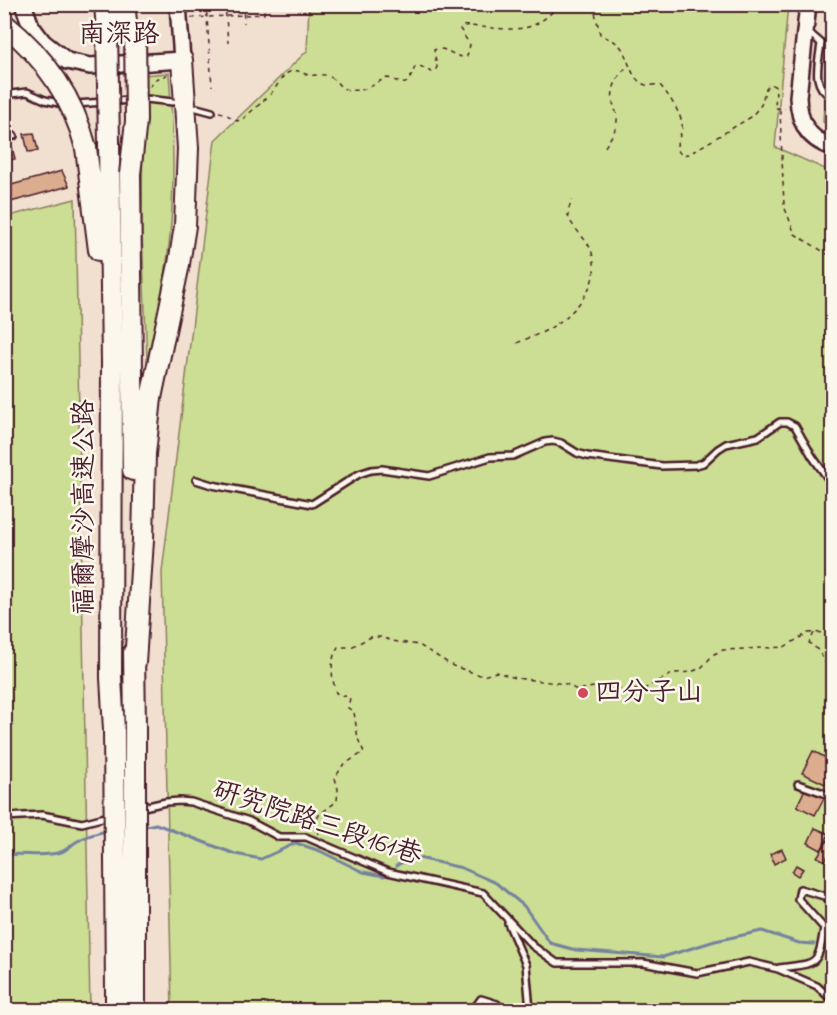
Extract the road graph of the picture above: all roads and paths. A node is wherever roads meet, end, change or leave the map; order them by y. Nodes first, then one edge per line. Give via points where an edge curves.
1 (23, 4) edge
2 (33, 4) edge
3 (105, 4) edge
4 (124, 4) edge
5 (135, 4) edge
6 (206, 4) edge
7 (225, 4) edge
8 (243, 4) edge
9 (264, 4) edge
10 (560, 4) edge
11 (593, 4) edge
12 (808, 4) edge
13 (178, 12) edge
14 (244, 15) junction
15 (226, 16) junction
16 (207, 17) junction
17 (244, 23) dead end
18 (4, 24) edge
19 (131, 29) junction
20 (805, 30) junction
21 (43, 42) junction
22 (228, 43) dead end
23 (182, 60) junction
24 (629, 66) junction
25 (212, 86) dead end
26 (4, 94) edge
27 (832, 97) edge
28 (146, 99) junction
29 (173, 102) dead end
30 (197, 108) dead end
31 (780, 109) junction
32 (799, 110) junction
33 (212, 111) joint
34 (14, 136) dead end
35 (4, 138) edge
36 (605, 147) dead end
37 (832, 147) edge
38 (572, 200) dead end
39 (832, 257) edge
40 (518, 343) dead end
41 (112, 363) junction
42 (196, 480) dead end
43 (832, 484) edge
44 (814, 632) junction
45 (832, 632) edge
46 (135, 663) junction
47 (832, 670) edge
48 (798, 784) dead end
49 (832, 796) edge
50 (4, 817) edge
51 (321, 842) junction
52 (832, 901) edge
53 (507, 918) junction
54 (778, 969) junction
55 (122, 997) edge
56 (832, 1000) edge
57 (135, 1011) edge
58 (473, 1011) edge
59 (503, 1011) edge
60 (530, 1011) edge

1 - 21 main road, 南深路 via 31,26
2 - 21 main road, 南深路
3 - 41 highway, 福爾摩沙高速公路, bridge
4 - 19 highway
5 - 19 highway
6 - 16 path
7 - 15 path
8 - 14 path
9 - 14 path via 264,14
10 - 33 path via 542,23 531,27 462,26 460,29 470,45 467,56 456,56 446,49 434,50 435,71 415,67 407,83 388,78 370,89 349,90 339,87 325,74 290,71 243,120
11 - 24 path via 600,33 619,45
12 - 20 main road
13 - 16 path
13 - 23 main road, 南深路
14 - 15 path
14 - 17 path
15 - 16 path
15 - 22 path
16 - 25 path
18 - 41 highway, bridge via 34,51 60,85 80,125
19 - 46 highway, 福爾摩沙高速公路, bridge via 136,121 130,174
20 - 27 lane via 821,43 817,78 819,86
20 - 32 main road
21 - 23 main road, 南深路 via 67,61 80,65
23 - 28 path via 174,73 156,79
23 - 46 highway via 188,148 185,226 151,398
24 - 31 path via 643,84 660,85 667,93 682,123 677,148 682,155 751,117 770,84 776,87 775,108
24 - 36 path via 621,72 613,90 617,122
26 - 28 lane via 27,92 69,105
28 - 29 lane
30 - 33 lane
31 - 32 path
31 - 39 path via 784,206 795,234
32 - 37 main road via 805,129 819,143
34 - 35 lane
38 - 40 path via 567,214 590,248 595,270 592,282 573,311 554,326
41 - 55 highway, 福爾摩沙高速公路, bridge via 111,678
42 - 43 lane via 312,504 371,470 429,476 490,457 513,456 553,441 587,456 662,466 696,465 726,444 758,437 780,422 787,422 795,426
44 - 45 path
44 - 47 path via 809,644 818,649
44 - 51 path via 783,647 723,650 692,672 674,673 644,689 630,690 577,690 566,684 496,672 483,676 453,666 419,645 382,637 338,647 333,654 332,680 336,693 350,698 348,708 354,712 364,752 343,765 335,778 336,801 319,815 314,825
46 - 55 highway, 福爾摩沙高速公路, bridge
48 - 49 lane
50 - 51 lane, 研究院路三段161巷 via 42,815 82,823 180,801 235,815 279,837 306,837
51 - 53 lane, 研究院路三段161巷 via 388,872 483,893
52 - 54 lane via 800,889 798,899 824,928 820,955 809,964
53 - 54 lane, 研究院路三段161巷 via 533,946 557,963 643,963 697,973 749,962
53 - 60 lane via 526,965
54 - 56 lane, 研究院路三段161巷 via 817,986
55 - 57 highway, 福爾摩沙高速公路
58 - 59 lane via 481,999 497,1004

